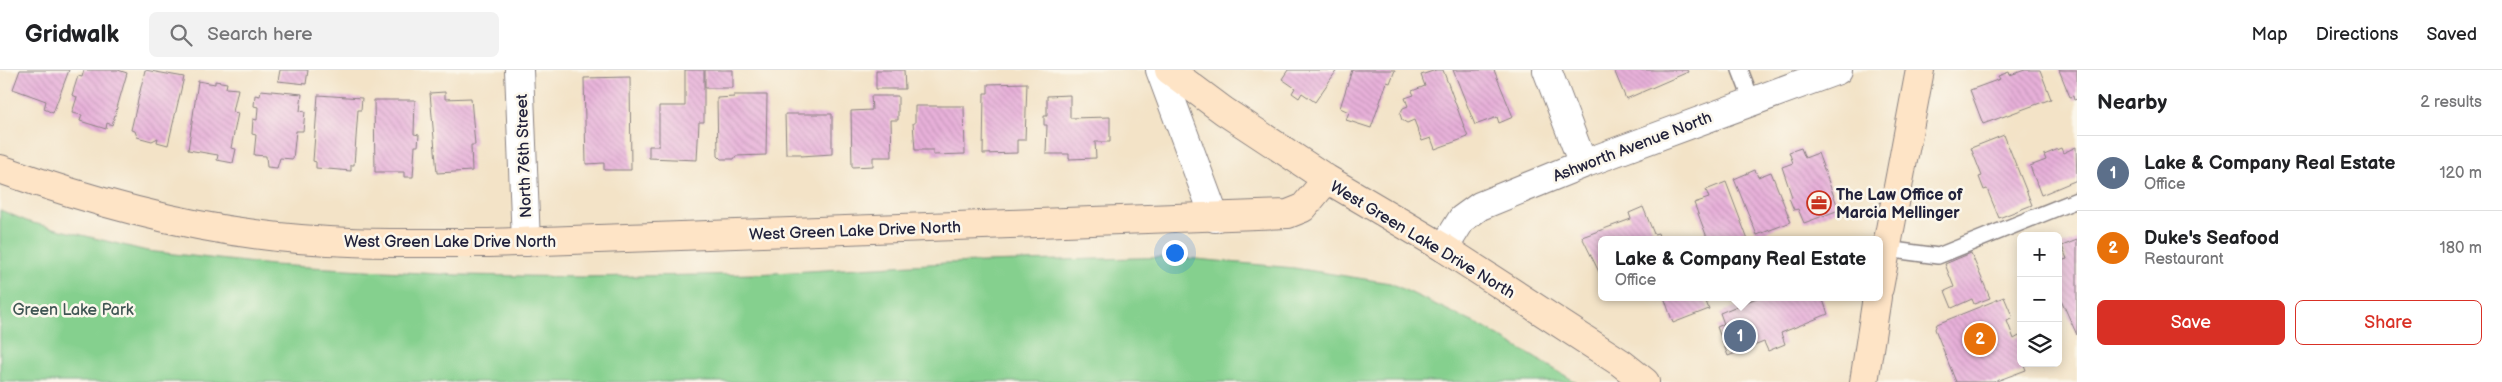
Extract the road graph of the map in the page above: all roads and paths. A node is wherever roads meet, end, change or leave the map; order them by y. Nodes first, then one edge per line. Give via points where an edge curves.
1 (520, 70) edge
2 (1160, 70) edge
3 (1169, 70) edge
4 (1547, 70) edge
5 (1740, 70) edge
6 (1838, 70) edge
7 (1920, 70) edge
8 (1752, 101) junction
9 (1583, 164) junction
10 (0, 169) edge
11 (1327, 179) junction
12 (2077, 200) edge
13 (1215, 218) junction
14 (526, 242) junction
15 (1444, 248) junction
16 (1886, 249) junction
17 (1883, 266) edge
18 (1876, 301) edge
19 (1645, 382) edge
20 (1864, 382) edge

1 - 14 street, North 76th Street
2 - 13 street
3 - 11 street via 1224,111
4 - 9 street
5 - 8 lane
6 - 8 street, Ashworth Avenue North
7 - 16 street
8 - 9 street, Ashworth Avenue North
9 - 15 street, Ashworth Avenue North via 1480,206 1462,219
10 - 14 street, West Green Lake Drive North via 79,196 160,217 254,234 370,243
11 - 13 street, West Green Lake Drive North via 1296,213
11 - 15 street, West Green Lake Drive North
12 - 16 lane via 1938,256
13 - 14 street, West Green Lake Drive North
15 - 19 street, West Green Lake Drive North
16 - 17 street
18 - 20 street

